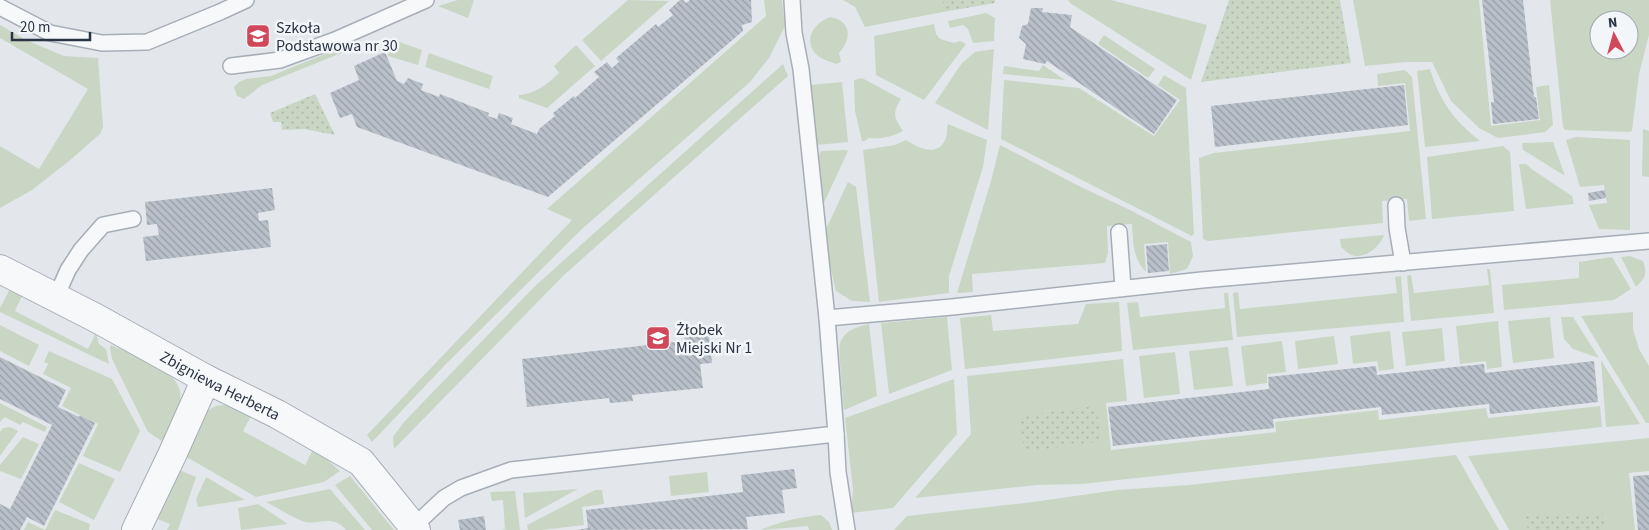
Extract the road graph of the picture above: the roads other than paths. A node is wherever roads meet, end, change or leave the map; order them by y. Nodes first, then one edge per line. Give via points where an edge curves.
1 (246, 0) edge
2 (426, 0) edge
3 (792, 0) edge
4 (0, 7) edge
5 (231, 66) dead end
6 (1396, 205) dead end
7 (133, 219) dead end
8 (1119, 232) dead end
9 (1649, 241) edge
10 (1403, 263) junction
11 (0, 269) edge
12 (1123, 288) junction
13 (56, 297) junction
14 (827, 318) junction
15 (206, 379) junction
16 (836, 434) junction
17 (415, 528) edge
18 (136, 530) edge
19 (847, 530) edge

1 - 4 lane via 147,42 127,43 102,43 50,32
2 - 5 lane via 280,60
3 - 14 lane
6 - 10 lane
7 - 13 lane via 103,225 81,250
8 - 12 lane
9 - 10 lane
10 - 12 lane
11 - 13 street, Zbigniewa Herberta
12 - 14 lane
13 - 15 street, Zbigniewa Herberta
14 - 16 lane
15 - 17 street, Zbigniewa Herberta via 277,414 361,462
15 - 18 street
16 - 17 lane via 511,470 461,488 444,498
16 - 19 lane

